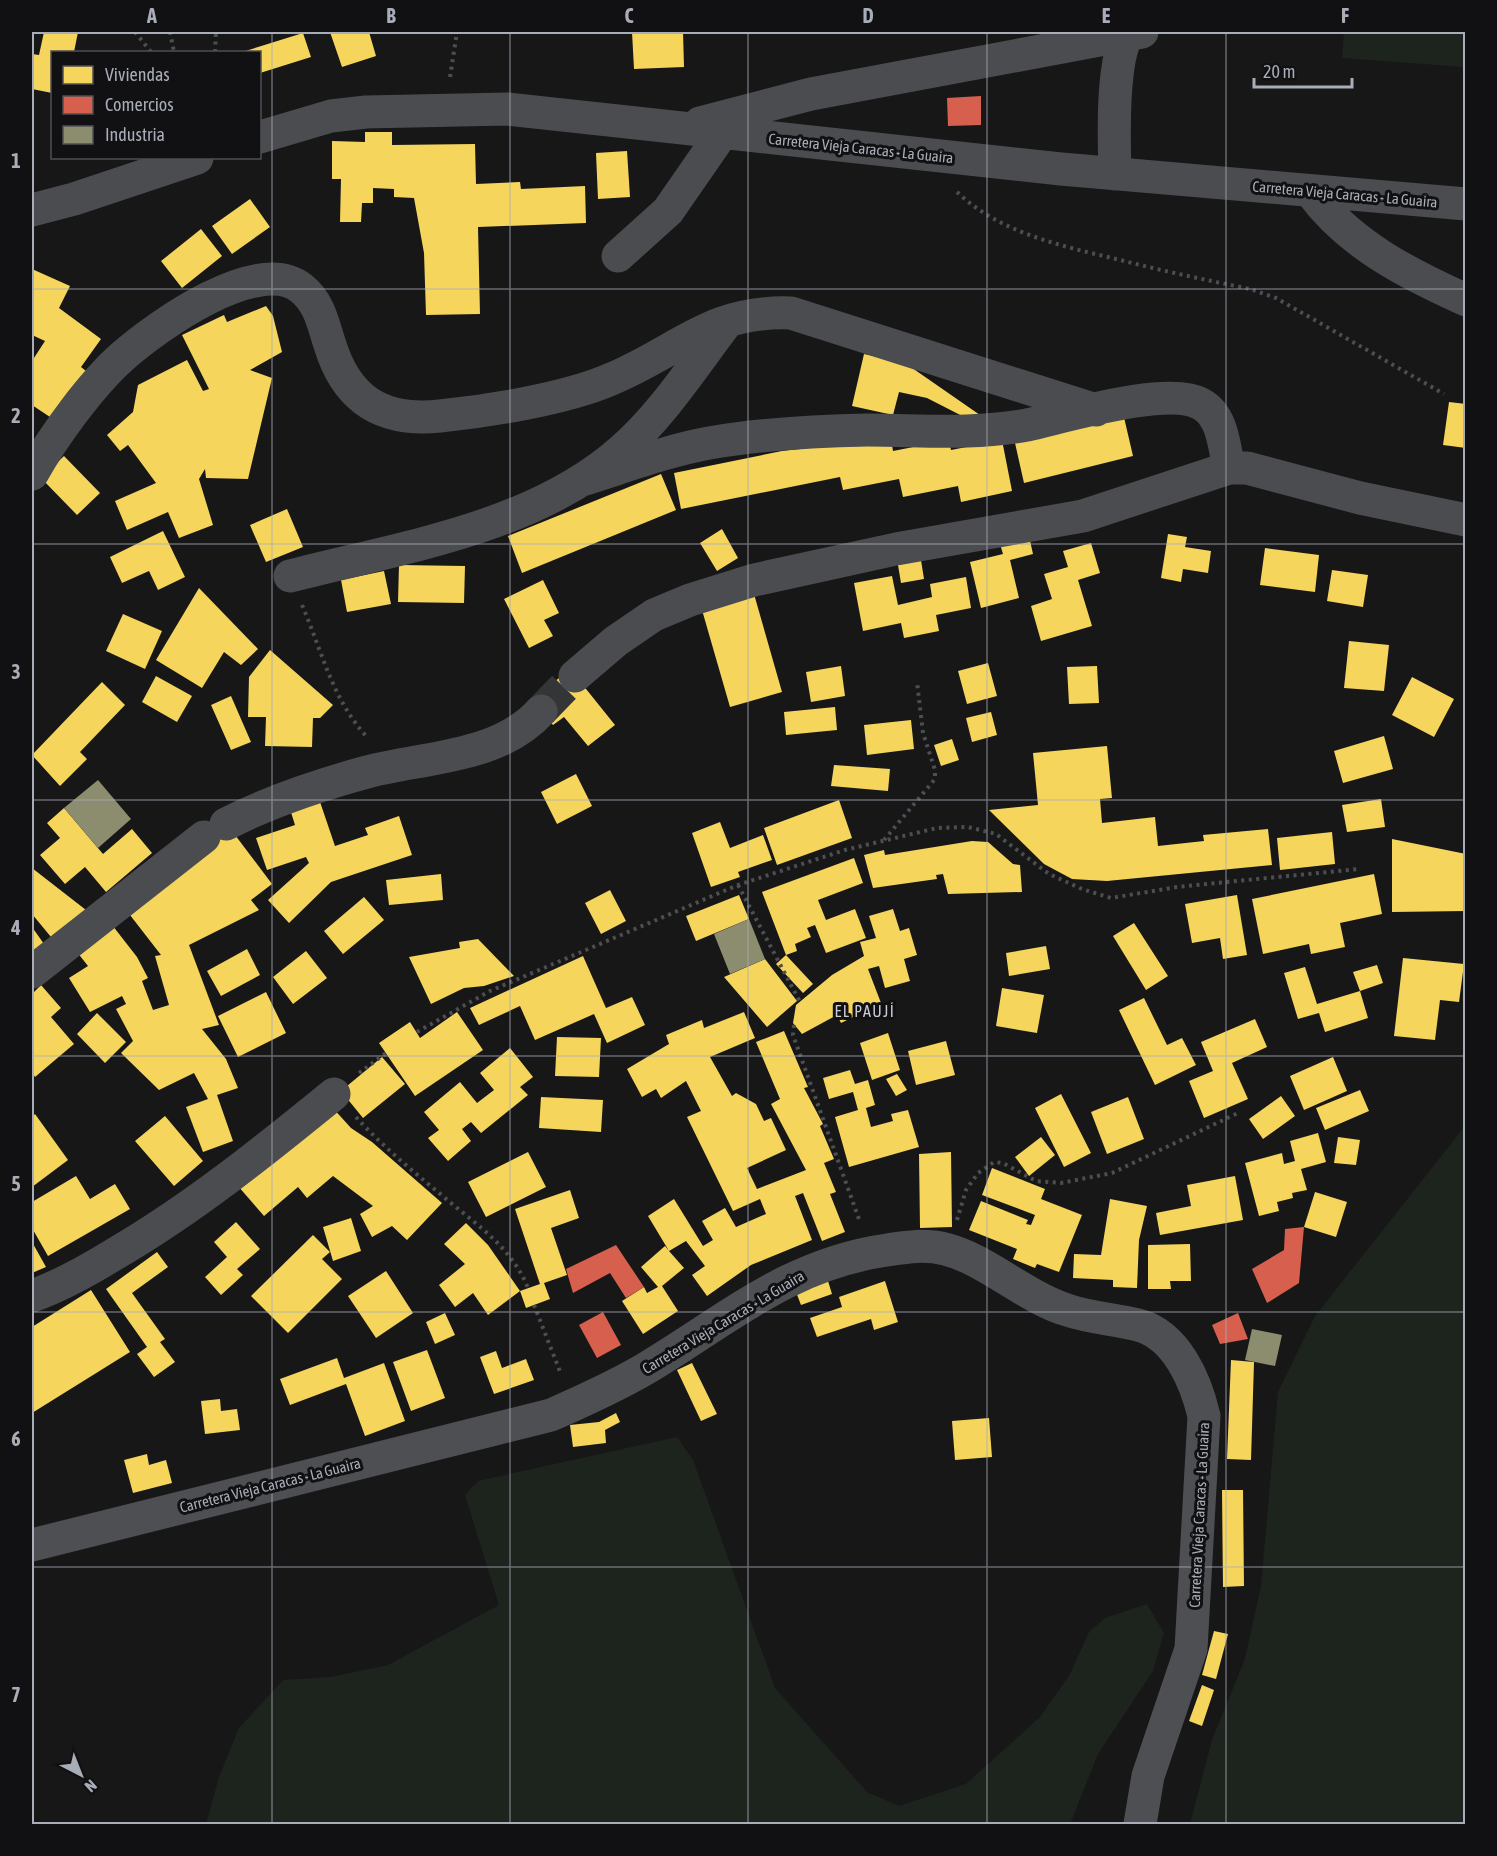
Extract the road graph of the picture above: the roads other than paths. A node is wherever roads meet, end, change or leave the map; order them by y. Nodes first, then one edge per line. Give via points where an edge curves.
1 (1133, 33) edge
2 (681, 128) junction
3 (722, 133) junction
4 (261, 137) edge
5 (194, 159) edge
6 (1115, 174) junction
7 (1311, 192) junction
8 (1466, 204) edge
9 (32, 210) edge
10 (618, 256) dead end
11 (1466, 300) edge
12 (728, 321) junction
13 (1096, 410) junction
14 (35, 460) edge
15 (1229, 468) junction
16 (582, 480) junction
17 (1466, 520) edge
18 (291, 576) road end
19 (575, 676) tunnel mouth
20 (541, 711) tunnel mouth
21 (32, 972) edge
22 (334, 1094) road end
23 (32, 1296) edge
24 (32, 1545) edge
25 (1140, 1824) edge

1 - 2 street via 811,94
1 - 6 street via 1121,52 1113,127
2 - 3 street, Carretera Vieja Caracas - La Guaira
2 - 4 street, Carretera Vieja Caracas - La Guaira via 507,109 366,112 331,116
3 - 6 street, Carretera Vieja Caracas - La Guaira
3 - 10 street via 668,211
5 - 9 street
6 - 7 street, Carretera Vieja Caracas - La Guaira
7 - 8 street, Carretera Vieja Caracas - La Guaira
7 - 11 street via 1344,230 1424,282
12 - 13 street via 768,312 791,314
12 - 14 street via 706,328 610,380 566,395 438,416 397,414 378,410 362,400 338,369 319,308 301,288 286,279 269,278 207,298 156,330 101,378
12 - 16 street via 624,449
13 - 15 street via 1175,398 1200,403 1220,427
13 - 16 street via 1026,425 956,433 869,430 708,443
15 - 17 street via 1247,468 1360,498
15 - 19 street via 1083,516 896,549 754,580 690,600 654,615
16 - 18 street via 538,505 475,528
20 - 21 street via 512,734 480,748 282,798 215,830
22 - 23 street via 242,1170 151,1233 52,1289
24 - 25 main road, Carretera Vieja Caracas - La Guaira via 539,1418 599,1395 801,1273 855,1254 921,1245 947,1249 1067,1311 1141,1325 1162,1337 1187,1368 1198,1392 1204,1416 1191,1649 1148,1776

